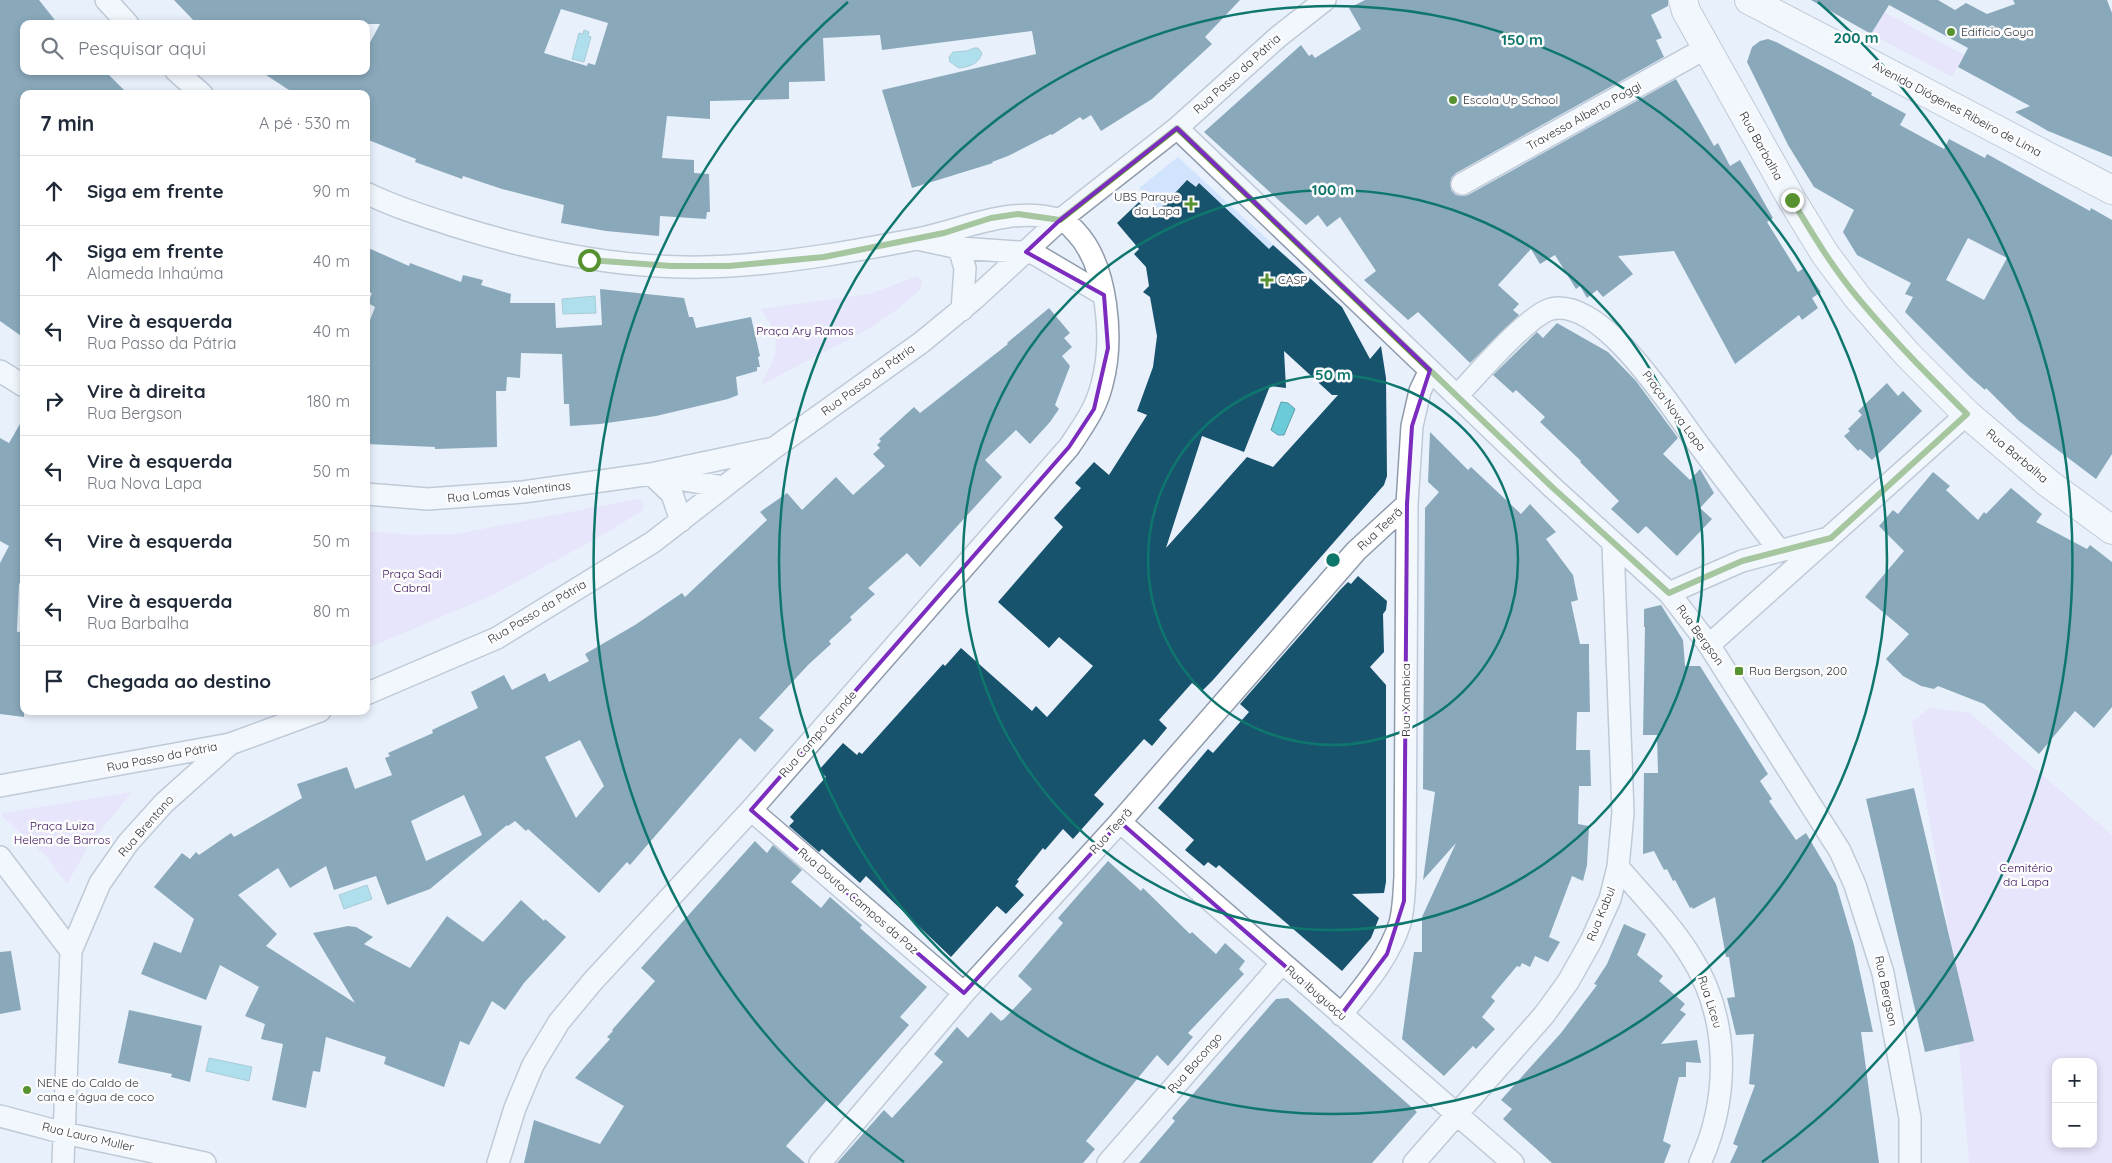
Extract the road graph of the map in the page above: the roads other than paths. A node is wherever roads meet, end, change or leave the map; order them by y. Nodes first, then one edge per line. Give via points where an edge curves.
1 (106, 0) edge
2 (1325, 0) edge
3 (1683, 0) edge
4 (1749, 0) edge
5 (124, 20) edge
6 (1706, 48) junction
7 (181, 75) edge
8 (197, 90) edge
9 (1177, 128) junction
10 (1462, 184) dead end
11 (2112, 190) edge
12 (370, 195) edge
13 (1060, 220) junction
14 (917, 239) junction
15 (959, 248) junction
16 (1026, 252) junction
17 (1104, 295) junction
18 (962, 310) junction
19 (1430, 370) junction
20 (0, 371) edge
21 (20, 384) edge
22 (1457, 396) junction
23 (1967, 414) junction
24 (774, 448) junction
25 (651, 474) junction
26 (724, 488) junction
27 (370, 494) edge
28 (1407, 504) junction
29 (681, 520) junction
30 (2112, 530) edge
31 (1831, 538) junction
32 (1613, 545) junction
33 (1779, 550) junction
34 (1669, 593) junction
35 (1709, 645) junction
36 (370, 692) edge
37 (309, 715) edge
38 (230, 744) junction
39 (0, 786) edge
40 (751, 810) junction
41 (1120, 822) junction
42 (0, 857) edge
43 (1618, 867) junction
44 (71, 951) junction
45 (1282, 963) junction
46 (964, 992) junction
47 (1341, 1015) junction
48 (1457, 1115) junction
49 (0, 1116) edge
50 (64, 1133) junction
51 (63, 1163) edge
52 (205, 1163) edge
53 (498, 1163) edge
54 (820, 1163) edge
55 (1108, 1163) edge
56 (1414, 1163) edge
57 (1513, 1163) edge
58 (1700, 1163) edge
59 (1910, 1163) edge

1 - 5 street
2 - 9 street, Rua Passo da Pátria via 1278,37
3 - 6 main road, Rua Barbalha
4 - 11 main road, Avenida Diógenes Ribeiro de Lima
6 - 10 street, Travessa Alberto Poggi
6 - 23 main road, Rua Barbalha via 1825,254 1908,355
7 - 8 street
9 - 13 street, Rua Passo da Pátria
9 - 19 street, Rua Bergson
12 - 14 street via 394,206 492,238 589,260 729,266 824,257
13 - 14 street via 1018,214 991,218
13 - 16 street, Rua Passo da Pátria
13 - 17 street, Rua Campo Grande via 1067,222 1083,239 1094,257
14 - 15 street
15 - 16 street
15 - 18 street via 965,268
16 - 17 street via 1033,253
16 - 18 street, Rua Passo da Pátria
17 - 40 street, Rua Campo Grande via 1108,348 1103,382 1094,409 1069,447
18 - 24 street, Rua Passo da Pátria
19 - 22 street, Rua Bergson
19 - 28 street, Rua Xambica via 1420,391 1412,426
20 - 21 street
22 - 32 street, Rua Bergson
22 - 33 street, Praça Nova Lapa via 1520,331 1545,311 1567,308 1581,313 1607,332 1670,402
23 - 30 main road, Rua Barbalha via 2048,483
23 - 31 street
24 - 25 street, Rua Lomas Valentinas
24 - 26 street, Rua Passo da Pátria
25 - 26 street, Rua Lomas Valentinas
25 - 27 street, Rua Lomas Valentinas via 523,492 438,499
25 - 29 street via 672,494
26 - 29 street, Rua Passo da Pátria
28 - 41 street, Rua Teerã via 1356,551
28 - 47 street, Rua Xambica via 1404,901 1400,921 1386,954
29 - 36 street, Rua Passo da Pátria via 653,542 497,638
31 - 33 street
31 - 35 street
32 - 34 street, Rua Bergson
32 - 43 street, Rua Kabul via 1623,813
33 - 34 street via 1742,561
34 - 35 street, Rua Bergson
35 - 59 street, Rua Bergson via 1840,851 1855,885 1883,973 1910,1118
37 - 38 street, Rua Passo da Pátria
38 - 39 street, Rua Passo da Pátria
38 - 44 street, Rua Brentano via 164,803 128,843 100,883
40 - 46 street, Rua Doutor Campos da Paz
40 - 53 street, Rua Campo Grande via 559,1022 533,1065
41 - 45 street, Rua Ibuguaçu
41 - 46 street, Rua Teerã
42 - 44 street
43 - 48 street, Rua Kabul via 1610,899 1568,982 1544,1015
43 - 58 street, Rua Liceu via 1689,954 1715,1011 1720,1034 1721,1080 1713,1124
44 - 50 street, Rua Brentano
45 - 47 street, Rua Ibuguaçu
45 - 55 street, Rua Bacongo
46 - 54 street, Rua Teerã
47 - 48 street, Rua Ibuguaçu
48 - 56 street, Rua Kabul
48 - 57 street, Rua Ibuguaçu
49 - 50 street, Rua Lauro Muller
50 - 51 street, Rua Brentano
50 - 52 street, Rua Lauro Muller

